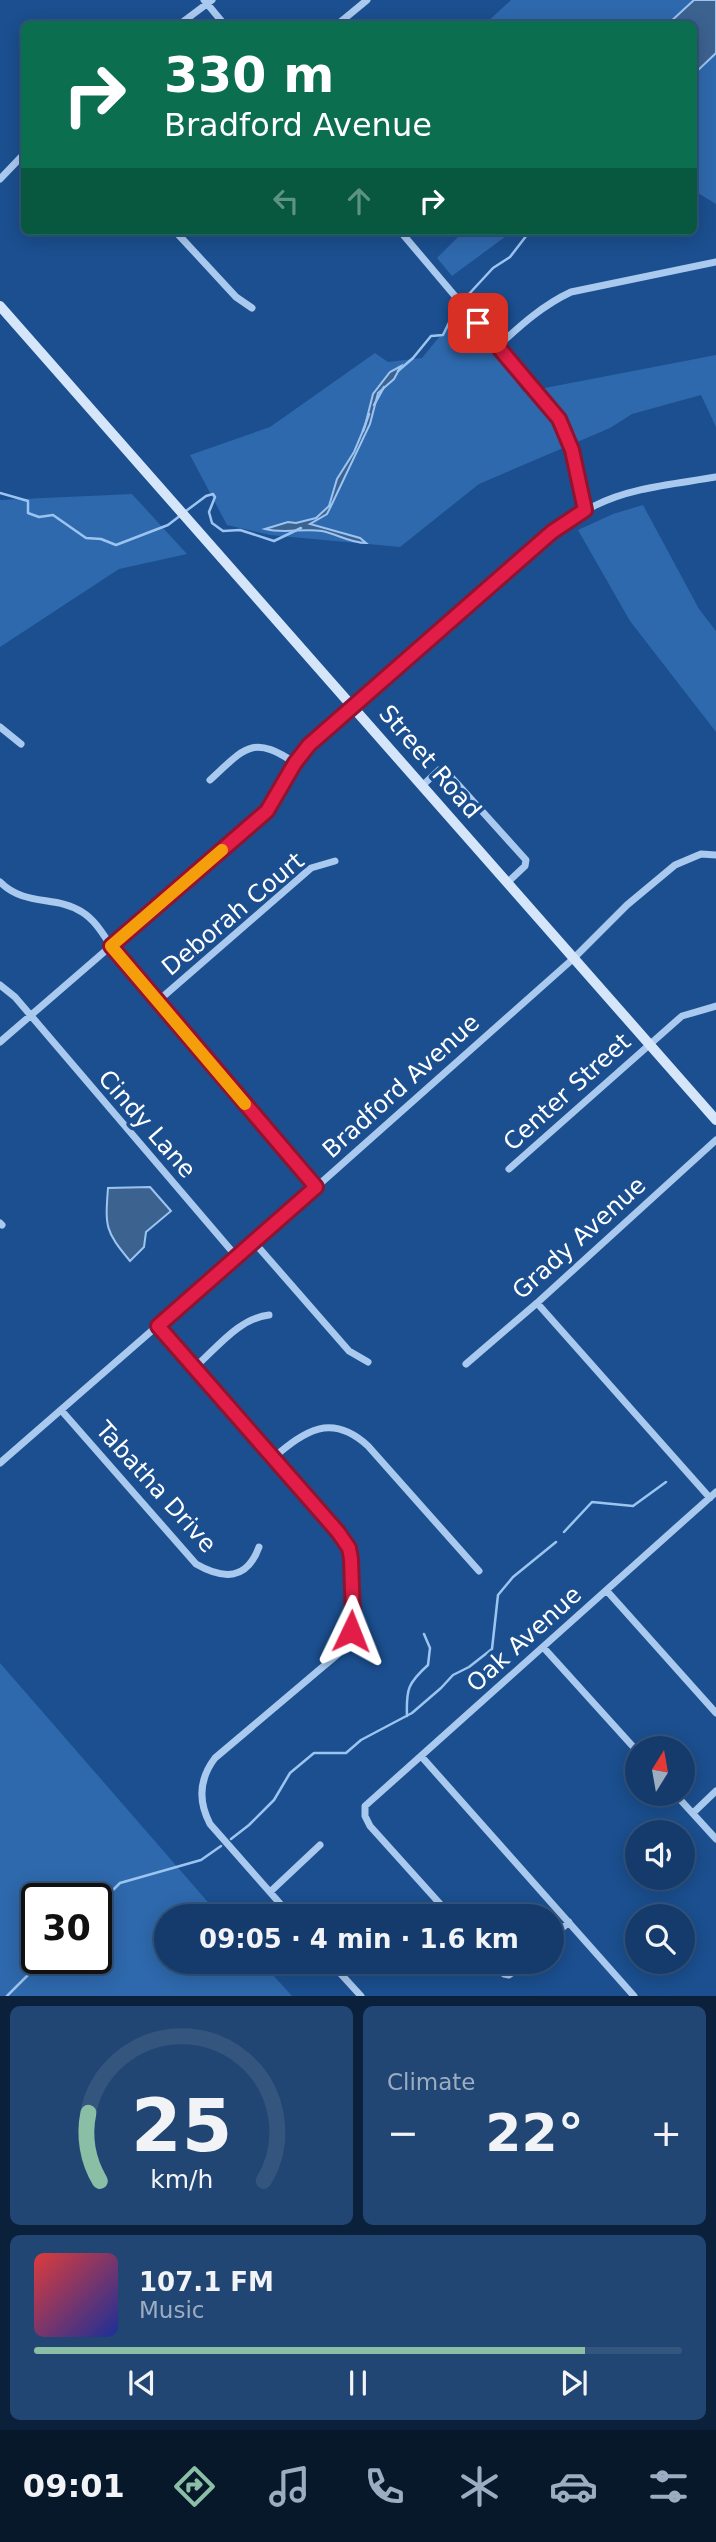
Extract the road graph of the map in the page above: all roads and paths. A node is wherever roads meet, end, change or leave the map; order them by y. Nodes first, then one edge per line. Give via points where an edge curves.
1 (367, 0) edge
2 (208, 1) edge
3 (184, 21) edge
4 (222, 21) edge
5 (342, 21) edge
6 (21, 157) edge
7 (0, 179) edge
8 (179, 235) edge
9 (403, 235) edge
10 (716, 262) edge
11 (0, 306) edge
12 (252, 308) dead end
13 (498, 346) junction
14 (716, 477) edge
15 (585, 510) junction
16 (352, 705) junction
17 (0, 727) edge
18 (21, 744) dead end
19 (295, 763) junction
20 (210, 780) dead end
21 (423, 785) junction
22 (716, 855) edge
23 (335, 861) dead end
24 (0, 882) edge
25 (508, 882) junction
26 (111, 946) junction
27 (574, 958) junction
28 (0, 985) edge
29 (158, 1002) junction
30 (716, 1006) edge
31 (30, 1016) junction
32 (0, 1042) edge
33 (649, 1044) junction
34 (716, 1121) edge
35 (716, 1140) edge
36 (509, 1169) dead end
37 (316, 1187) junction
38 (253, 1241) junction
39 (236, 1256) junction
40 (537, 1303) junction
41 (269, 1315) dead end
42 (158, 1326) junction
43 (368, 1362) dead end
44 (466, 1364) dead end
45 (194, 1368) junction
46 (61, 1410) junction
47 (273, 1458) junction
48 (0, 1463) edge
49 (713, 1495) edge
50 (259, 1547) dead end
51 (479, 1572) dead end
52 (607, 1591) junction
53 (543, 1647) junction
54 (716, 1713) edge
55 (625, 1738) edge
56 (421, 1756) junction
57 (716, 1791) edge
58 (686, 1806) edge
59 (693, 1813) junction
60 (716, 1839) edge
61 (320, 1845) dead end
62 (270, 1892) junction
63 (280, 1904) edge
64 (440, 1904) edge
65 (569, 1922) junction
66 (564, 1926) edge
67 (341, 1974) edge
68 (360, 1996) edge
69 (634, 1996) edge

1 - 5 street
2 - 3 street
2 - 4 street
6 - 7 street
8 - 12 street
9 - 13 street
10 - 13 street via 571,292 532,315
11 - 16 main road, Street Road
13 - 15 street via 564,427
14 - 15 street via 643,489
15 - 16 street via 552,532
16 - 19 street
16 - 21 main road, Street Road
17 - 18 street
19 - 20 street via 267,746 256,747
19 - 26 street via 267,811
21 - 25 main road, Street Road
21 - 25 street via 444,769 526,860
22 - 27 street, Bradford Avenue via 701,854 675,864
23 - 29 street, Deborah Court via 311,868
24 - 26 street via 19,897 80,911
25 - 27 main road, Street Road
26 - 29 street
26 - 31 street
27 - 33 main road, Street Road
27 - 37 street, Bradford Avenue
28 - 31 street, Cindy Lane
29 - 37 street
30 - 33 street, Center Street via 682,1016
31 - 32 street
31 - 39 street, Cindy Lane
33 - 34 main road, Street Road
33 - 36 street, Center Street
35 - 40 street, Grady Avenue
37 - 38 street, Bradford Avenue
38 - 39 street, Bradford Avenue
38 - 43 street via 349,1351
39 - 42 street, Bradford Avenue
40 - 44 street, Grady Avenue
40 - 49 street
41 - 45 street via 245,1322
42 - 45 street
42 - 46 street, Bradford Avenue
45 - 47 street
46 - 48 street, Bradford Avenue
46 - 50 street, Tabatha Drive via 196,1564 222,1574 240,1573 249,1567
47 - 51 street via 313,1430 336,1429 355,1435
47 - 62 street via 349,1548 353,1618 349,1637 338,1654 215,1758 203,1779 202,1805 210,1824
49 - 52 street, Oak Avenue
52 - 53 street, Oak Avenue
52 - 54 street
53 - 55 street
53 - 56 street, Oak Avenue
56 - 64 street, Oak Avenue via 368,1801 363,1811 370,1826
56 - 65 street
57 - 59 street
58 - 59 street
59 - 60 street
61 - 62 street
62 - 63 street
65 - 66 street
65 - 69 street
67 - 68 street

